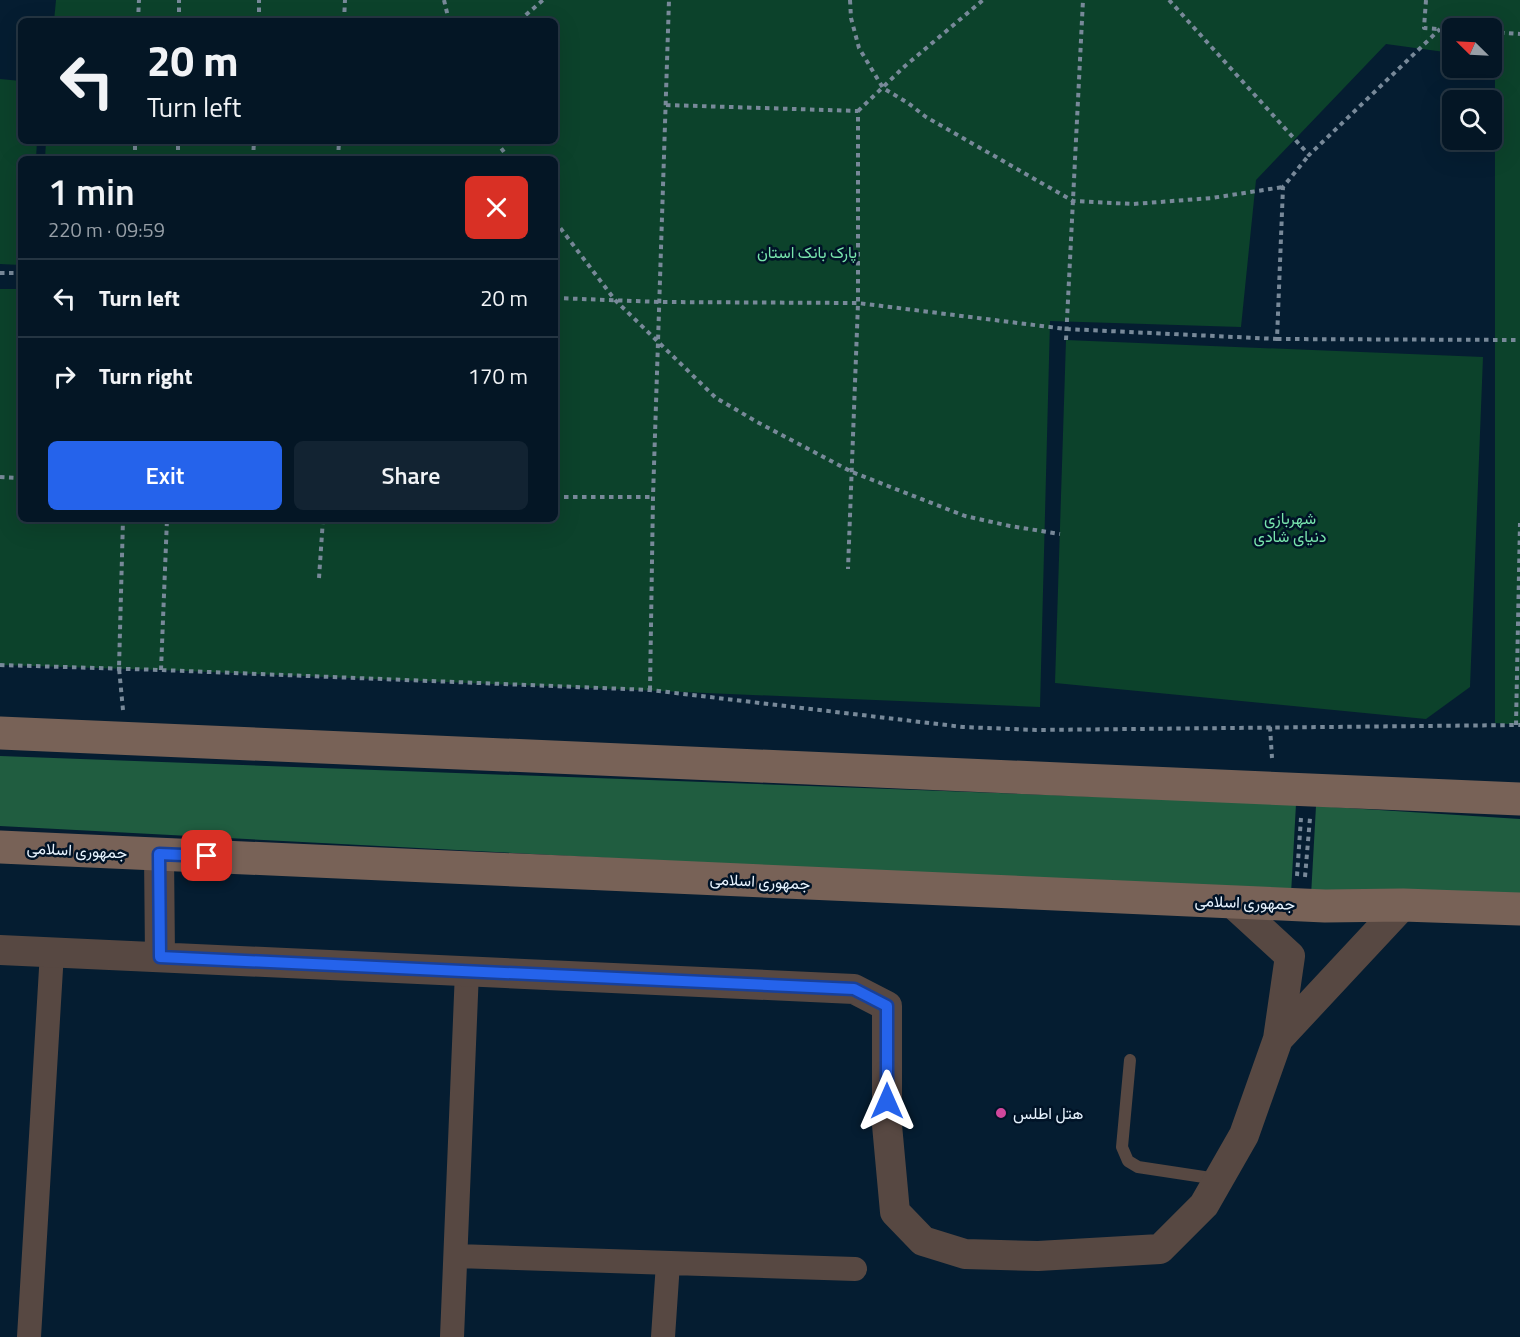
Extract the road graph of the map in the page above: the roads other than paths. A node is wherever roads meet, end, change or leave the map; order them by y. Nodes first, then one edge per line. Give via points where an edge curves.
1 (0, 733) edge
2 (1520, 799) edge
3 (0, 847) edge
4 (159, 854) junction
5 (1230, 902) junction
6 (1403, 905) junction
7 (1520, 909) edge
8 (0, 950) edge
9 (52, 952) junction
10 (160, 957) junction
11 (467, 971) junction
12 (1278, 1039) junction
13 (1130, 1060) dead end
14 (1219, 1179) junction
15 (456, 1256) junction
16 (668, 1263) junction
17 (855, 1269) dead end
18 (29, 1337) edge
19 (452, 1337) edge
20 (663, 1337) edge

1 - 2 main road
3 - 4 main road, جمهوری اسلامی
4 - 5 main road, جمهوری اسلامی
4 - 10 street
5 - 6 main road, جمهوری اسلامی
5 - 12 street via 1290,956
6 - 7 main road, جمهوری اسلامی
6 - 12 street
8 - 9 street
9 - 10 street
9 - 18 street
10 - 11 street
11 - 14 street via 854,989 887,1006 887,1125 895,1212 923,1241 965,1254 1038,1256 1160,1249 1204,1205
11 - 15 street
12 - 14 street via 1244,1135
13 - 14 lane via 1122,1147 1128,1161 1138,1167
15 - 16 street
15 - 19 street
16 - 17 street
16 - 20 street

